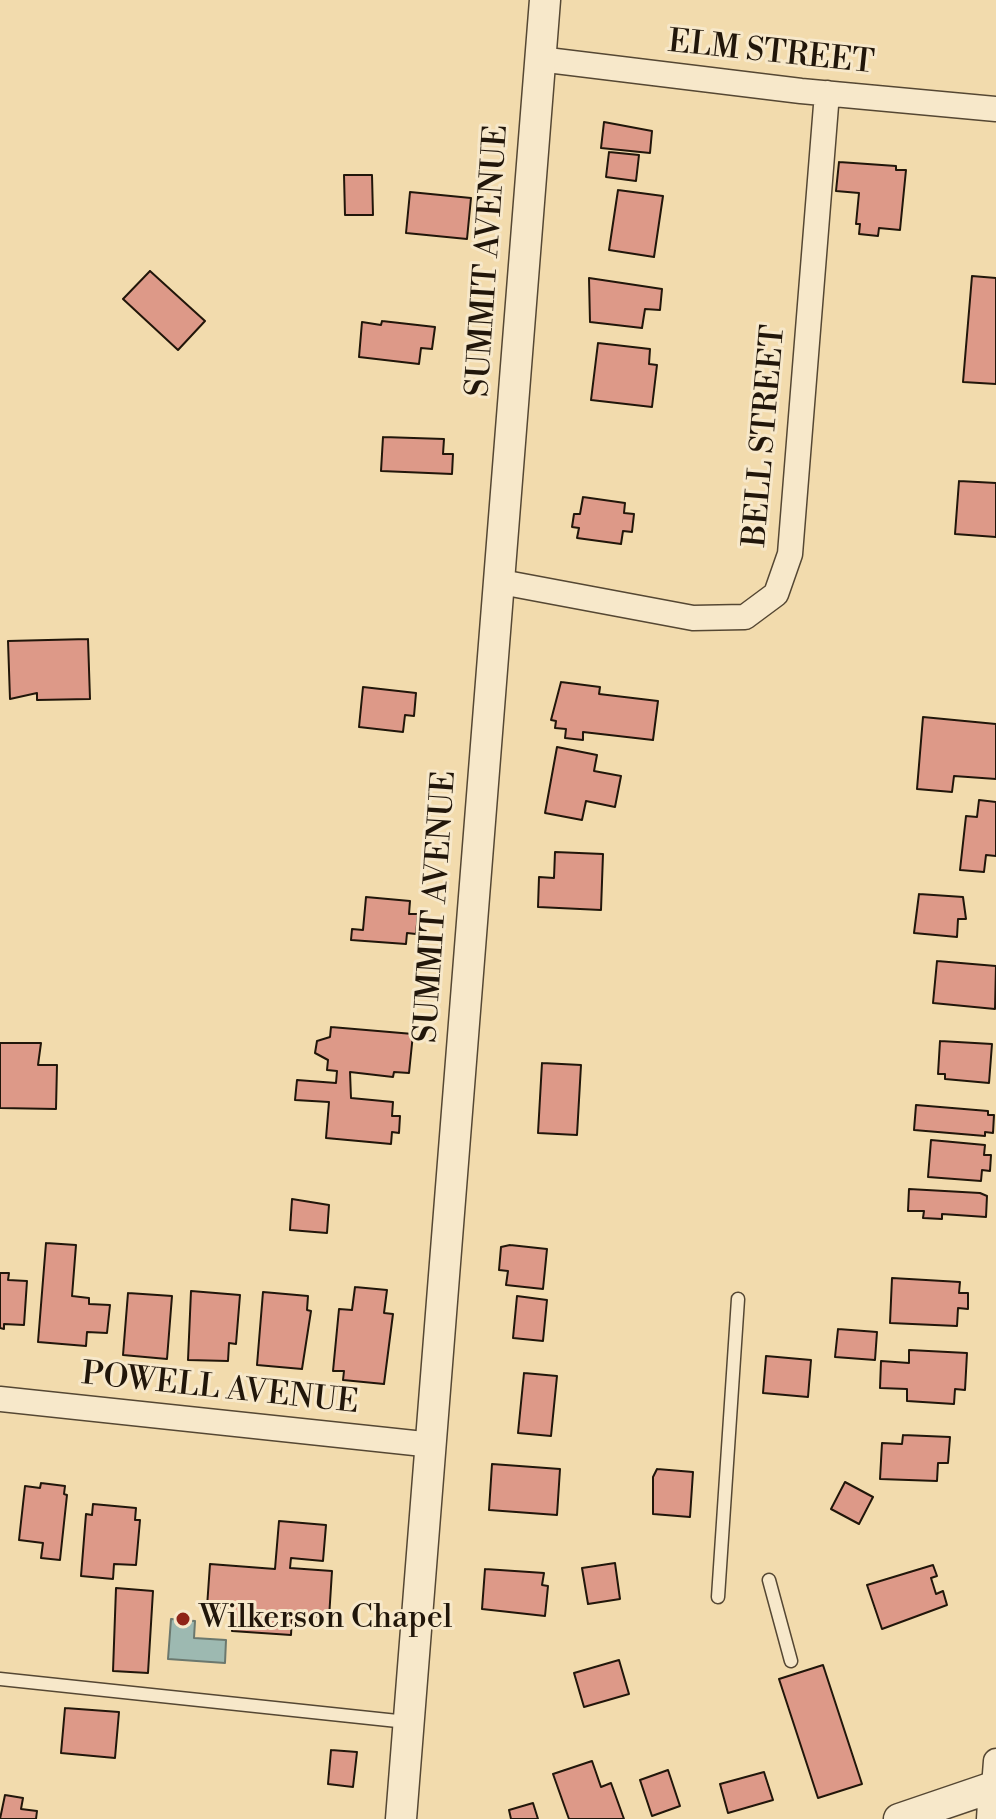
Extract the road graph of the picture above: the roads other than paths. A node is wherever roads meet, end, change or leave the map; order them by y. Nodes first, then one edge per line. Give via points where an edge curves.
1 (545, 0) edge
2 (539, 59) junction
3 (827, 93) junction
4 (996, 109) edge
5 (501, 582) junction
6 (738, 1299) dead end
7 (0, 1399) edge
8 (433, 1445) junction
9 (769, 1580) dead end
10 (718, 1597) dead end
11 (791, 1661) dead end
12 (0, 1679) edge
13 (409, 1722) junction
14 (995, 1778) edge
15 (401, 1819) edge
16 (899, 1819) edge
17 (992, 1819) edge

1 - 2 street, SUMMIT AVENUE
2 - 3 street, ELM STREET
2 - 5 street, SUMMIT AVENUE
3 - 4 street, ELM STREET
3 - 5 street, BELL STREET via 790,554 776,594 745,617 693,618
5 - 8 street, SUMMIT AVENUE
6 - 10 lane
7 - 8 street, POWELL AVENUE
8 - 13 street, SUMMIT AVENUE
9 - 11 lane
12 - 13 lane
13 - 15 street, SUMMIT AVENUE
14 - 16 street
14 - 17 street

